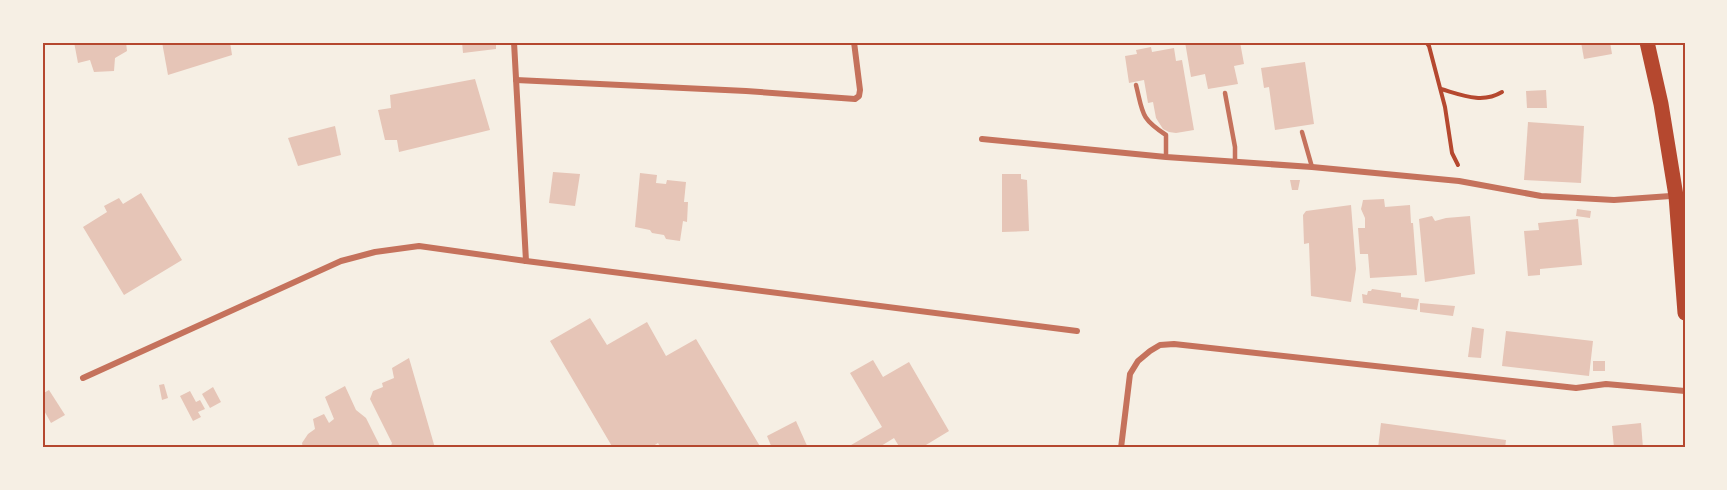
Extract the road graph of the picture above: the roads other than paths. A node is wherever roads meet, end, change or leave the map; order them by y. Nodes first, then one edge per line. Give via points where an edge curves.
1 (514, 42) edge
2 (854, 42) edge
3 (1647, 42) edge
4 (516, 80) junction
5 (1136, 85) dead end
6 (1225, 93) dead end
7 (1302, 132) dead end
8 (982, 138) dead end
9 (1166, 157) junction
10 (1235, 161) junction
11 (1312, 167) junction
12 (1680, 195) edge
13 (526, 261) junction
14 (1685, 314) edge
15 (1077, 331) dead end
16 (83, 378) dead end
17 (1685, 391) edge
18 (1121, 448) edge

1 - 4 street
2 - 4 street via 860,90 855,99
3 - 12 main road
4 - 13 street
5 - 9 lane via 1142,114 1166,135
6 - 10 lane
7 - 11 lane
8 - 9 street
9 - 10 street
10 - 11 street
11 - 12 street via 1460,181 1541,196 1614,200
12 - 14 main road
13 - 15 street
13 - 16 street via 419,246 375,252 341,261
17 - 18 street via 1605,384 1576,388 1161,345 1138,361 1130,374

